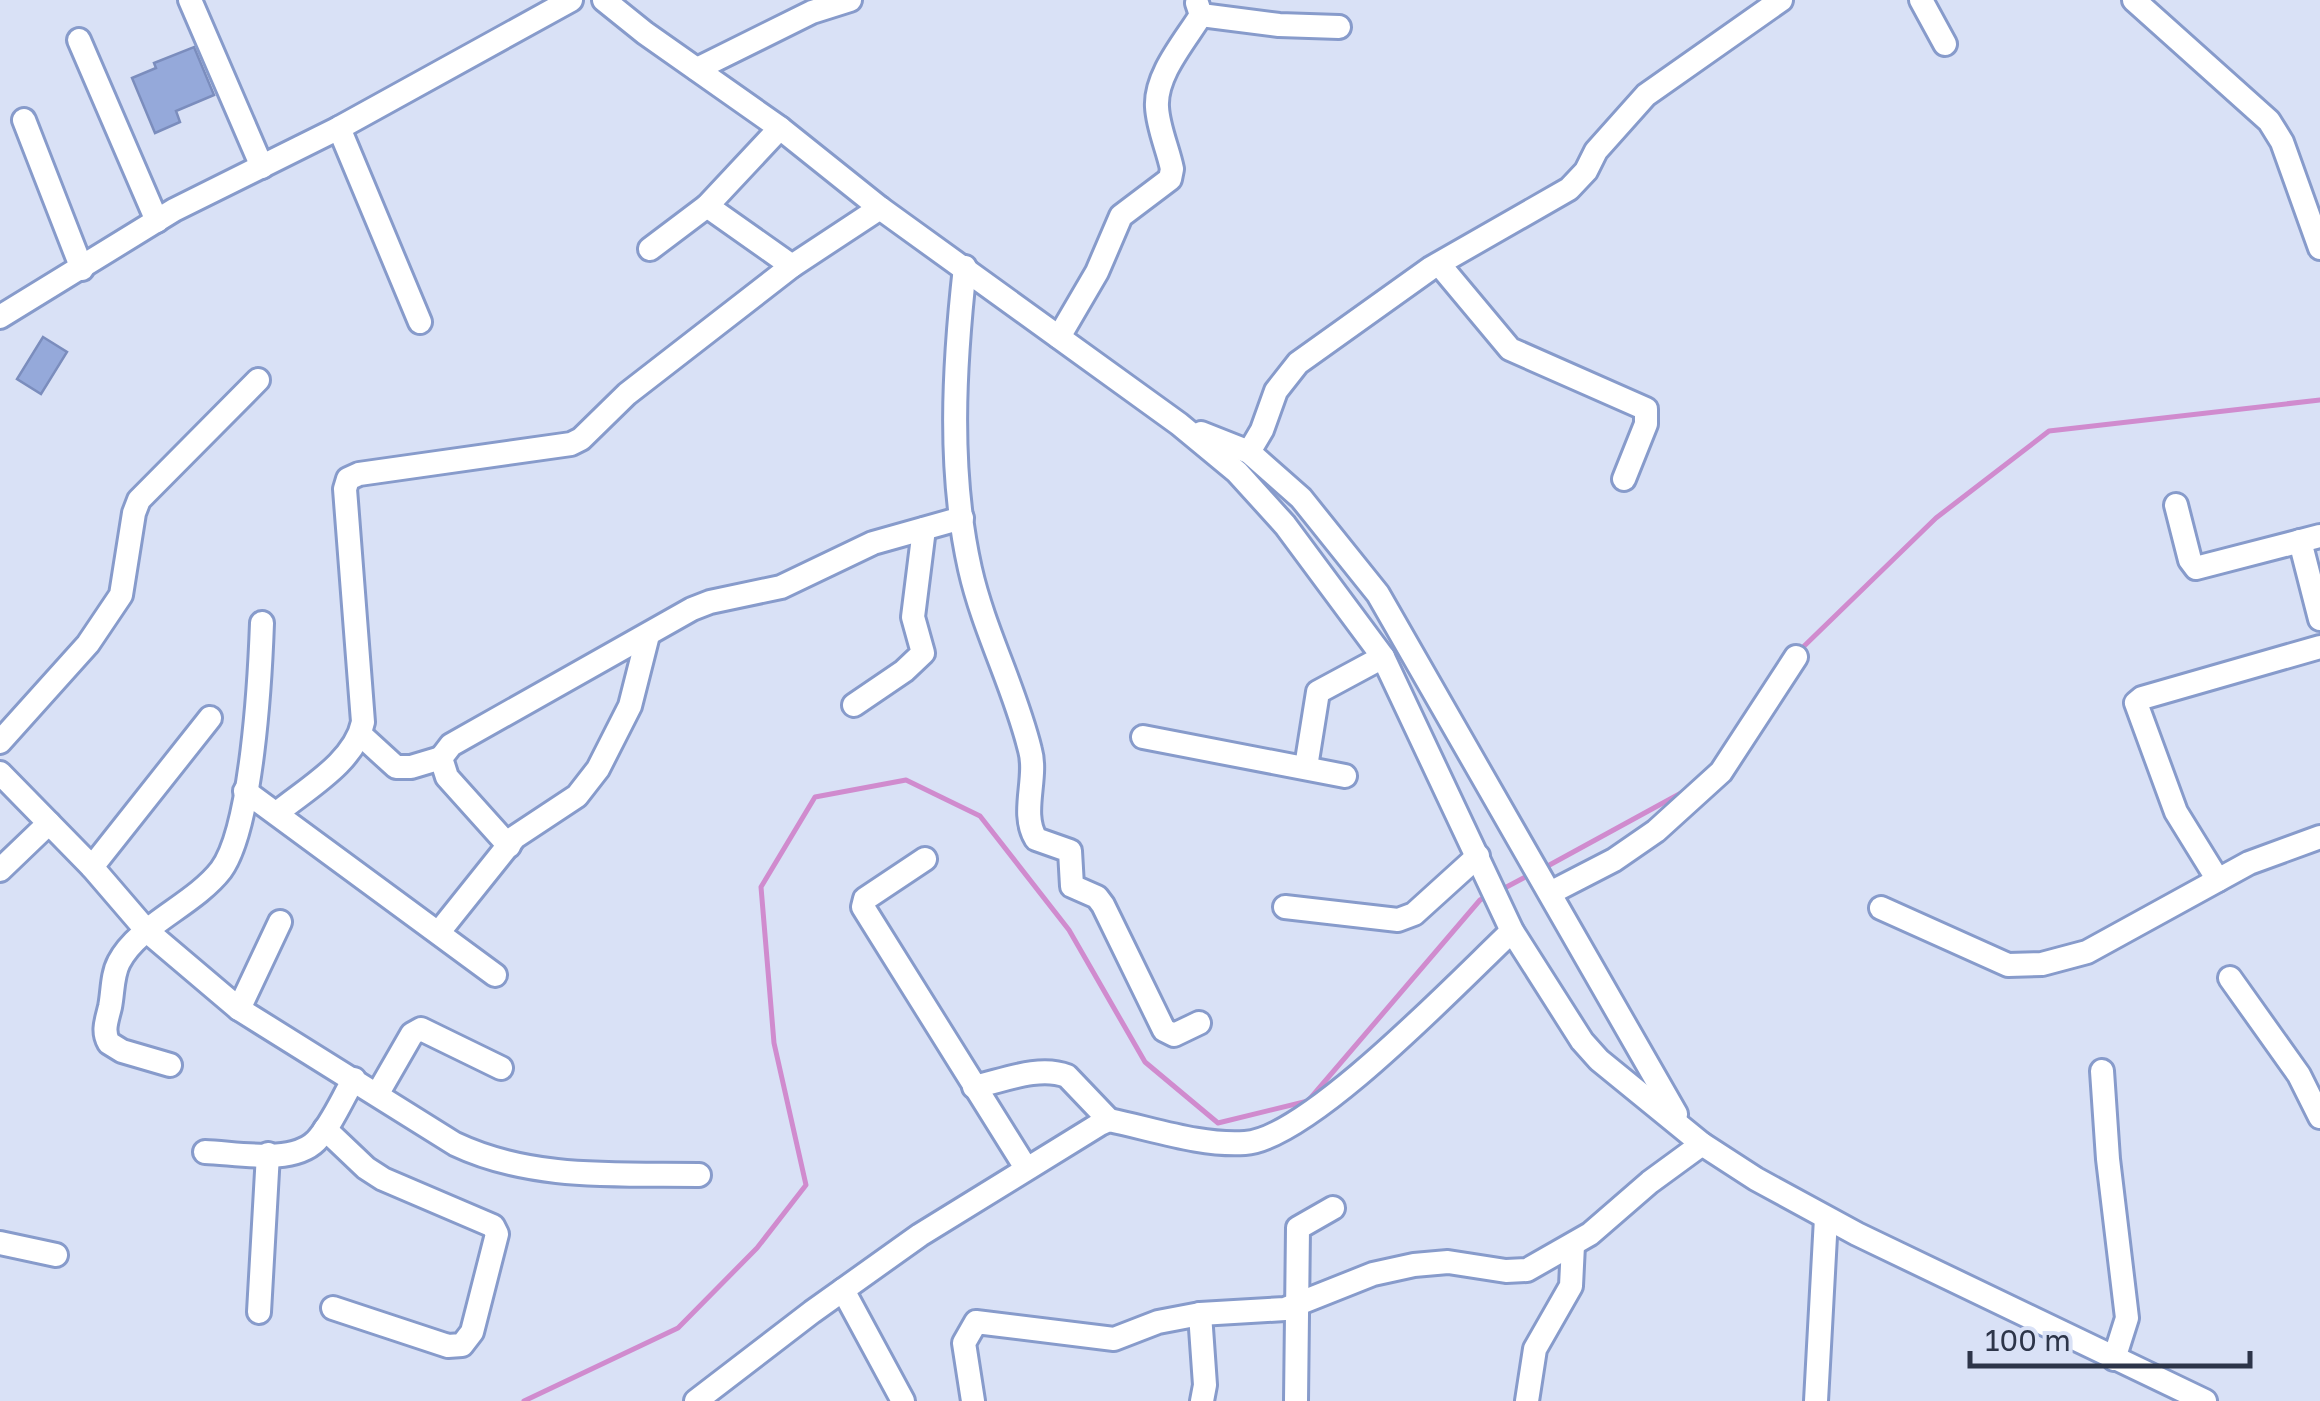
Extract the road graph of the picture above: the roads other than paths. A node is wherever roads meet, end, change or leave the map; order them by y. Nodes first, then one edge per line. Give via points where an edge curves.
1 (190, 0) edge
2 (571, 0) edge
3 (604, 0) edge
4 (850, 0) edge
5 (1780, 0) edge
6 (1921, 0) edge
7 (2134, 0) edge
8 (1198, 7) edge
9 (1339, 27) dead end
10 (79, 40) dead end
11 (1945, 44) dead end
12 (697, 69) junction
13 (24, 120) dead end
14 (339, 128) junction
15 (780, 128) junction
16 (262, 167) junction
17 (707, 206) junction
18 (880, 208) junction
19 (157, 221) junction
20 (2320, 248) edge
21 (650, 249) dead end
22 (1439, 264) junction
23 (792, 266) junction
24 (964, 267) junction
25 (82, 269) junction
26 (0, 317) edge
27 (420, 322) dead end
28 (1059, 338) junction
29 (258, 380) dead end
30 (1180, 424) junction
31 (1249, 452) junction
32 (1624, 478) dead end
33 (2176, 505) dead end
34 (962, 518) junction
35 (924, 529) junction
36 (2310, 538) edge
37 (2320, 619) edge
38 (262, 623) dead end
39 (648, 635) junction
40 (2320, 647) edge
41 (1796, 656) dead end
42 (1383, 658) junction
43 (854, 704) dead end
44 (210, 718) dead end
45 (361, 734) junction
46 (1142, 737) dead end
47 (0, 742) edge
48 (442, 758) junction
49 (1306, 767) junction
50 (0, 773) edge
51 (1345, 776) dead end
52 (245, 791) junction
53 (277, 813) junction
54 (49, 823) junction
55 (509, 846) junction
56 (2316, 846) edge
57 (926, 860) dead end
58 (1482, 865) junction
59 (92, 866) junction
60 (0, 870) edge
61 (2218, 880) junction
62 (1547, 888) junction
63 (1285, 907) dead end
64 (1881, 908) dead end
65 (280, 922) dead end
66 (1512, 931) junction
67 (147, 932) junction
68 (438, 932) junction
69 (495, 975) dead end
70 (2230, 978) dead end
71 (239, 1009) junction
72 (1199, 1022) dead end
73 (170, 1065) dead end
74 (501, 1068) dead end
75 (2102, 1070) dead end
76 (354, 1078) junction
77 (974, 1087) junction
78 (378, 1094) junction
79 (2320, 1117) edge
80 (1110, 1120) junction
81 (1683, 1126) junction
82 (325, 1130) junction
83 (1702, 1144) junction
84 (206, 1152) dead end
85 (268, 1154) junction
86 (1026, 1168) junction
87 (698, 1175) dead end
88 (1333, 1208) dead end
89 (1826, 1218) junction
90 (0, 1242) edge
91 (1573, 1245) junction
92 (56, 1255) dead end
93 (842, 1290) junction
94 (1298, 1304) junction
95 (333, 1308) dead end
96 (260, 1312) dead end
97 (1200, 1314) junction
98 (2114, 1360) junction
99 (2195, 1399) edge
100 (696, 1401) edge
101 (904, 1401) edge
102 (973, 1401) edge
103 (1202, 1401) edge
104 (1296, 1401) edge
105 (1527, 1401) edge
106 (1816, 1401) edge

1 - 16 street
2 - 14 street
3 - 12 street
4 - 12 street
5 - 22 street via 1646,95 1569,189
6 - 11 street
7 - 20 street via 2270,121
8 - 9 street via 1279,25
8 - 28 street via 1158,93 1170,178 1121,216
10 - 19 street
12 - 15 street
13 - 25 street
14 - 16 street
14 - 27 street
15 - 17 street
15 - 18 street
16 - 19 street
17 - 21 street
17 - 23 street
18 - 23 street
18 - 24 street
19 - 25 street
22 - 31 street via 1287,373
22 - 32 street via 1510,350 1646,410
23 - 45 street via 571,444 348,480
24 - 28 street
24 - 34 street via 956,384
25 - 26 street
28 - 30 street
29 - 47 street via 139,500 121,594 88,644
30 - 31 street
30 - 42 street via 1238,472 1285,524
31 - 62 street via 1300,498 1378,594
33 - 36 street via 2196,568
34 - 35 street
34 - 72 street via 970,572 1034,763 1033,834 1070,851 1074,890 1103,904 1164,1030 1174,1035
35 - 39 street via 862,548 781,587 710,602
35 - 43 street via 913,617 923,653
36 - 37 street
38 - 52 street
39 - 48 street via 452,745
39 - 55 street via 630,706 598,770 576,796
40 - 61 street via 2136,704 2176,812
41 - 62 street via 1721,772 1614,860
42 - 49 street via 1318,692
42 - 58 street
44 - 59 street
45 - 48 street via 396,767
45 - 53 street via 343,758
46 - 49 street
48 - 55 street via 447,778
49 - 51 street
50 - 54 street
52 - 53 street
52 - 67 street via 230,856 220,871
53 - 68 street
54 - 59 street
54 - 60 street
55 - 68 street
56 - 61 street
57 - 77 street via 865,899 864,907
58 - 63 street via 1398,920
58 - 66 street
59 - 67 street
61 - 64 street via 2087,952 2042,964 2008,965
62 - 81 street
65 - 71 street
66 - 80 street via 1366,1067 1273,1137 1221,1143
66 - 81 street via 1592,1053
67 - 71 street
67 - 73 street via 117,966 105,1036 122,1051
68 - 69 street
70 - 79 street via 2300,1074
71 - 76 street
74 - 78 street via 421,1029
75 - 98 street via 2127,1318
76 - 78 street
76 - 82 street
77 - 80 street via 1060,1073
77 - 86 street
78 - 87 street via 454,1144 511,1165
80 - 86 street
81 - 83 street
82 - 85 street via 300,1151
82 - 95 street via 383,1179 493,1226 497,1234 472,1332 462,1345
83 - 89 street
83 - 91 street
84 - 85 street
85 - 96 street
86 - 93 street
88 - 94 street via 1298,1228
89 - 98 street
89 - 106 street
90 - 92 street
91 - 94 street via 1527,1270 1414,1265
91 - 105 street via 1571,1286 1534,1348
93 - 100 street
93 - 101 street
94 - 97 street
94 - 104 street
97 - 102 street via 1114,1339 976,1322 964,1344
97 - 103 street
98 - 99 street

